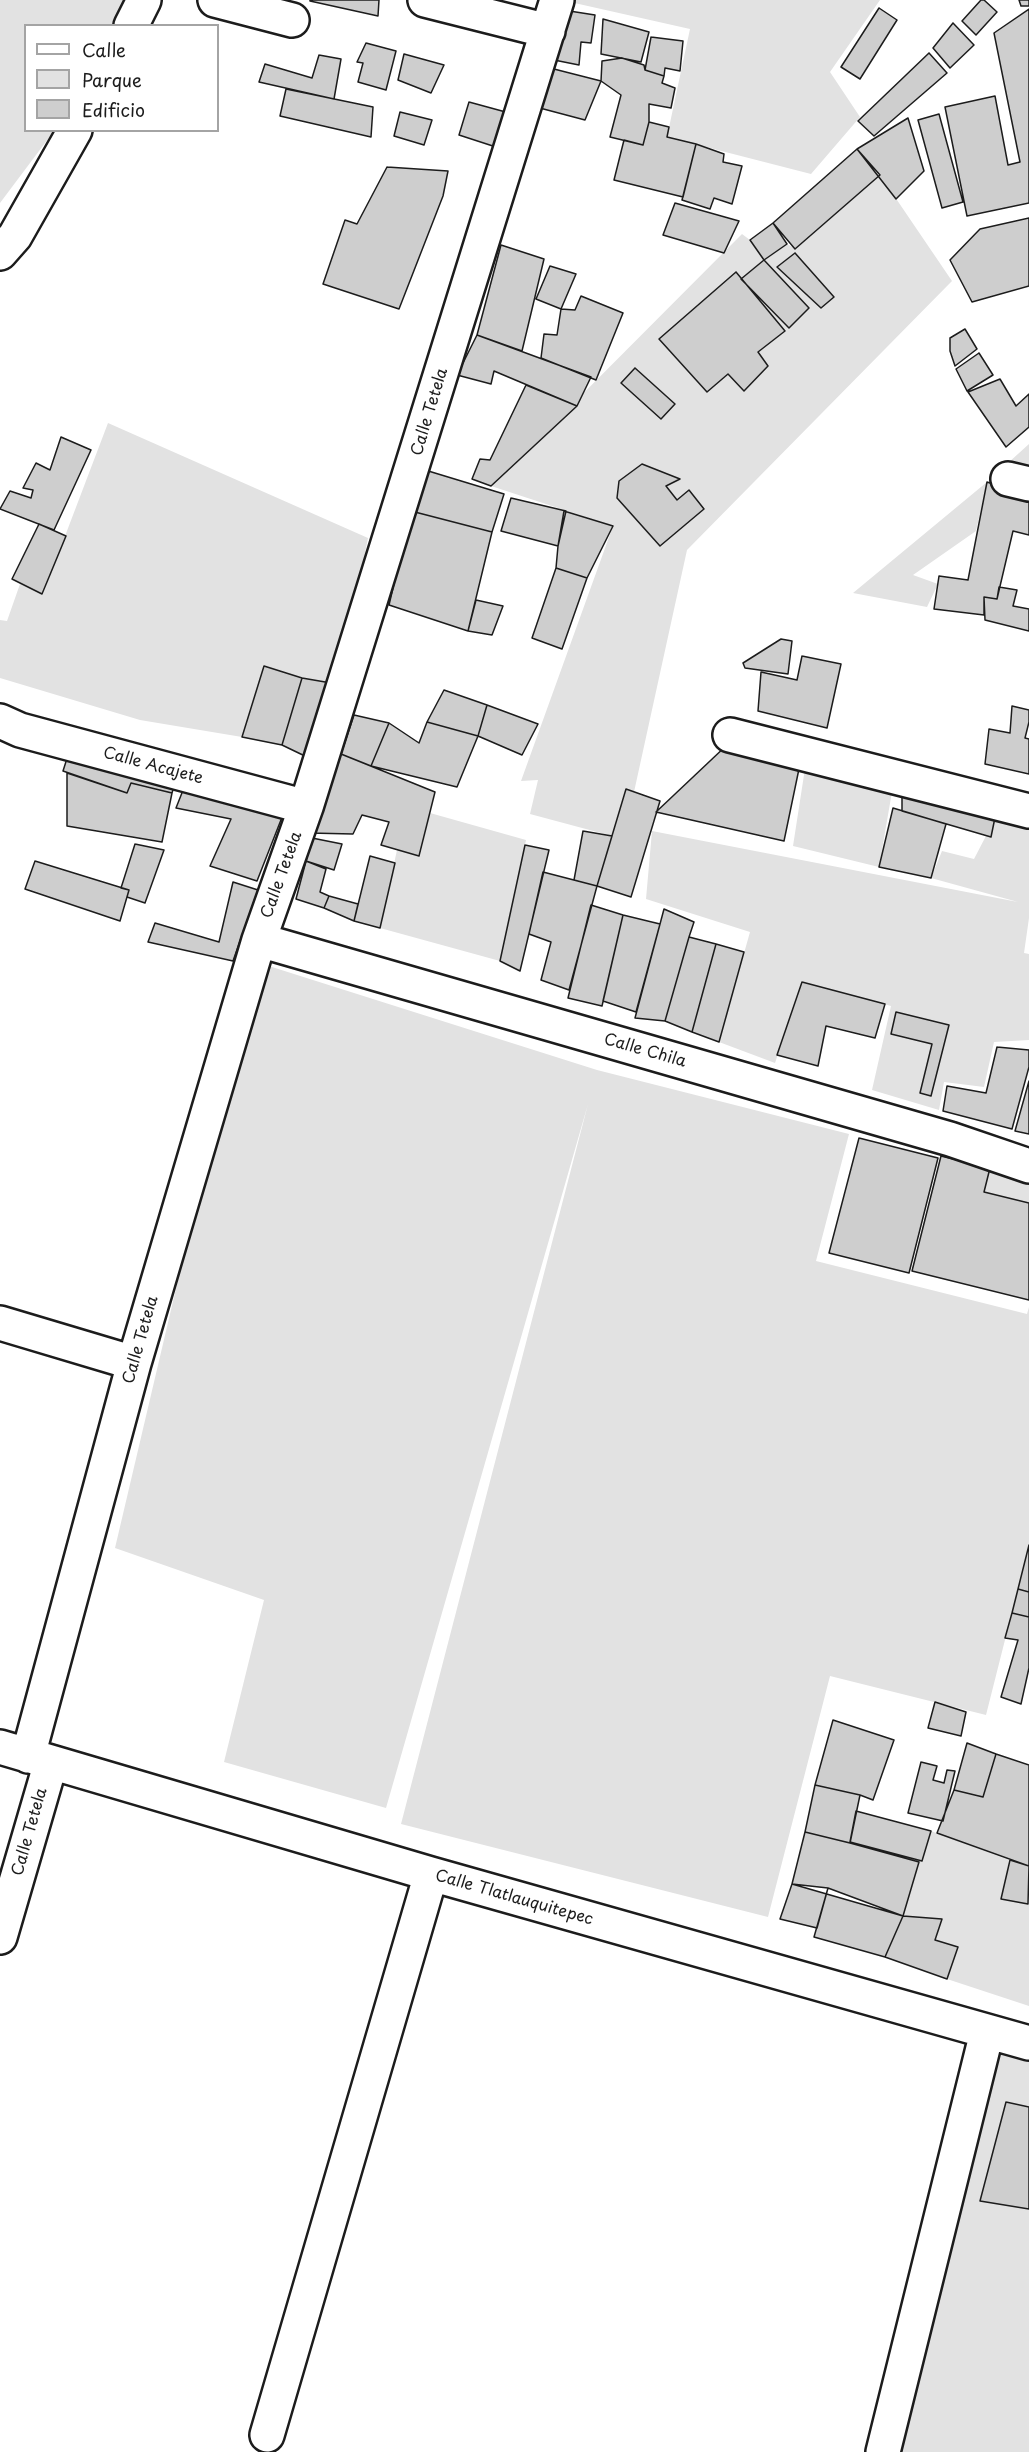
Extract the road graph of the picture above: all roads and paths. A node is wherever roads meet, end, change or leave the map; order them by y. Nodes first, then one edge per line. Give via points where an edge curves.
1 (144, 0) edge
2 (215, 0) edge
3 (425, 0) edge
4 (553, 15) edge
5 (292, 20) dead end
6 (132, 24) edge
7 (74, 132) edge
8 (0, 253) edge
9 (0, 722) edge
10 (730, 735) dead end
11 (306, 807) junction
12 (1029, 811) edge
13 (259, 940) junction
14 (1029, 1166) edge
15 (0, 1323) edge
16 (134, 1363) junction
17 (26, 1755) edge
18 (431, 1874) junction
19 (0, 1937) edge
20 (987, 2032) junction
21 (1029, 2043) edge
22 (267, 2434) dead end
23 (883, 2452) edge

1 - 6 street
2 - 5 street
3 - 4 street
4 - 11 street, Calle Tetela
7 - 8 street via 15,236
9 - 11 street, Calle Acajete
10 - 12 street
11 - 13 street, Calle Tetela
13 - 14 street, Calle Chila via 950,1139
13 - 16 street, Calle Tetela
15 - 16 street
16 - 17 street, Calle Tetela
17 - 18 street, Calle Tlatlauquitepec
17 - 19 street, Calle Tetela
18 - 20 street, Calle Tlatlauquitepec
18 - 22 street
20 - 21 street, Calle Tlatlauquitepec
20 - 23 street

